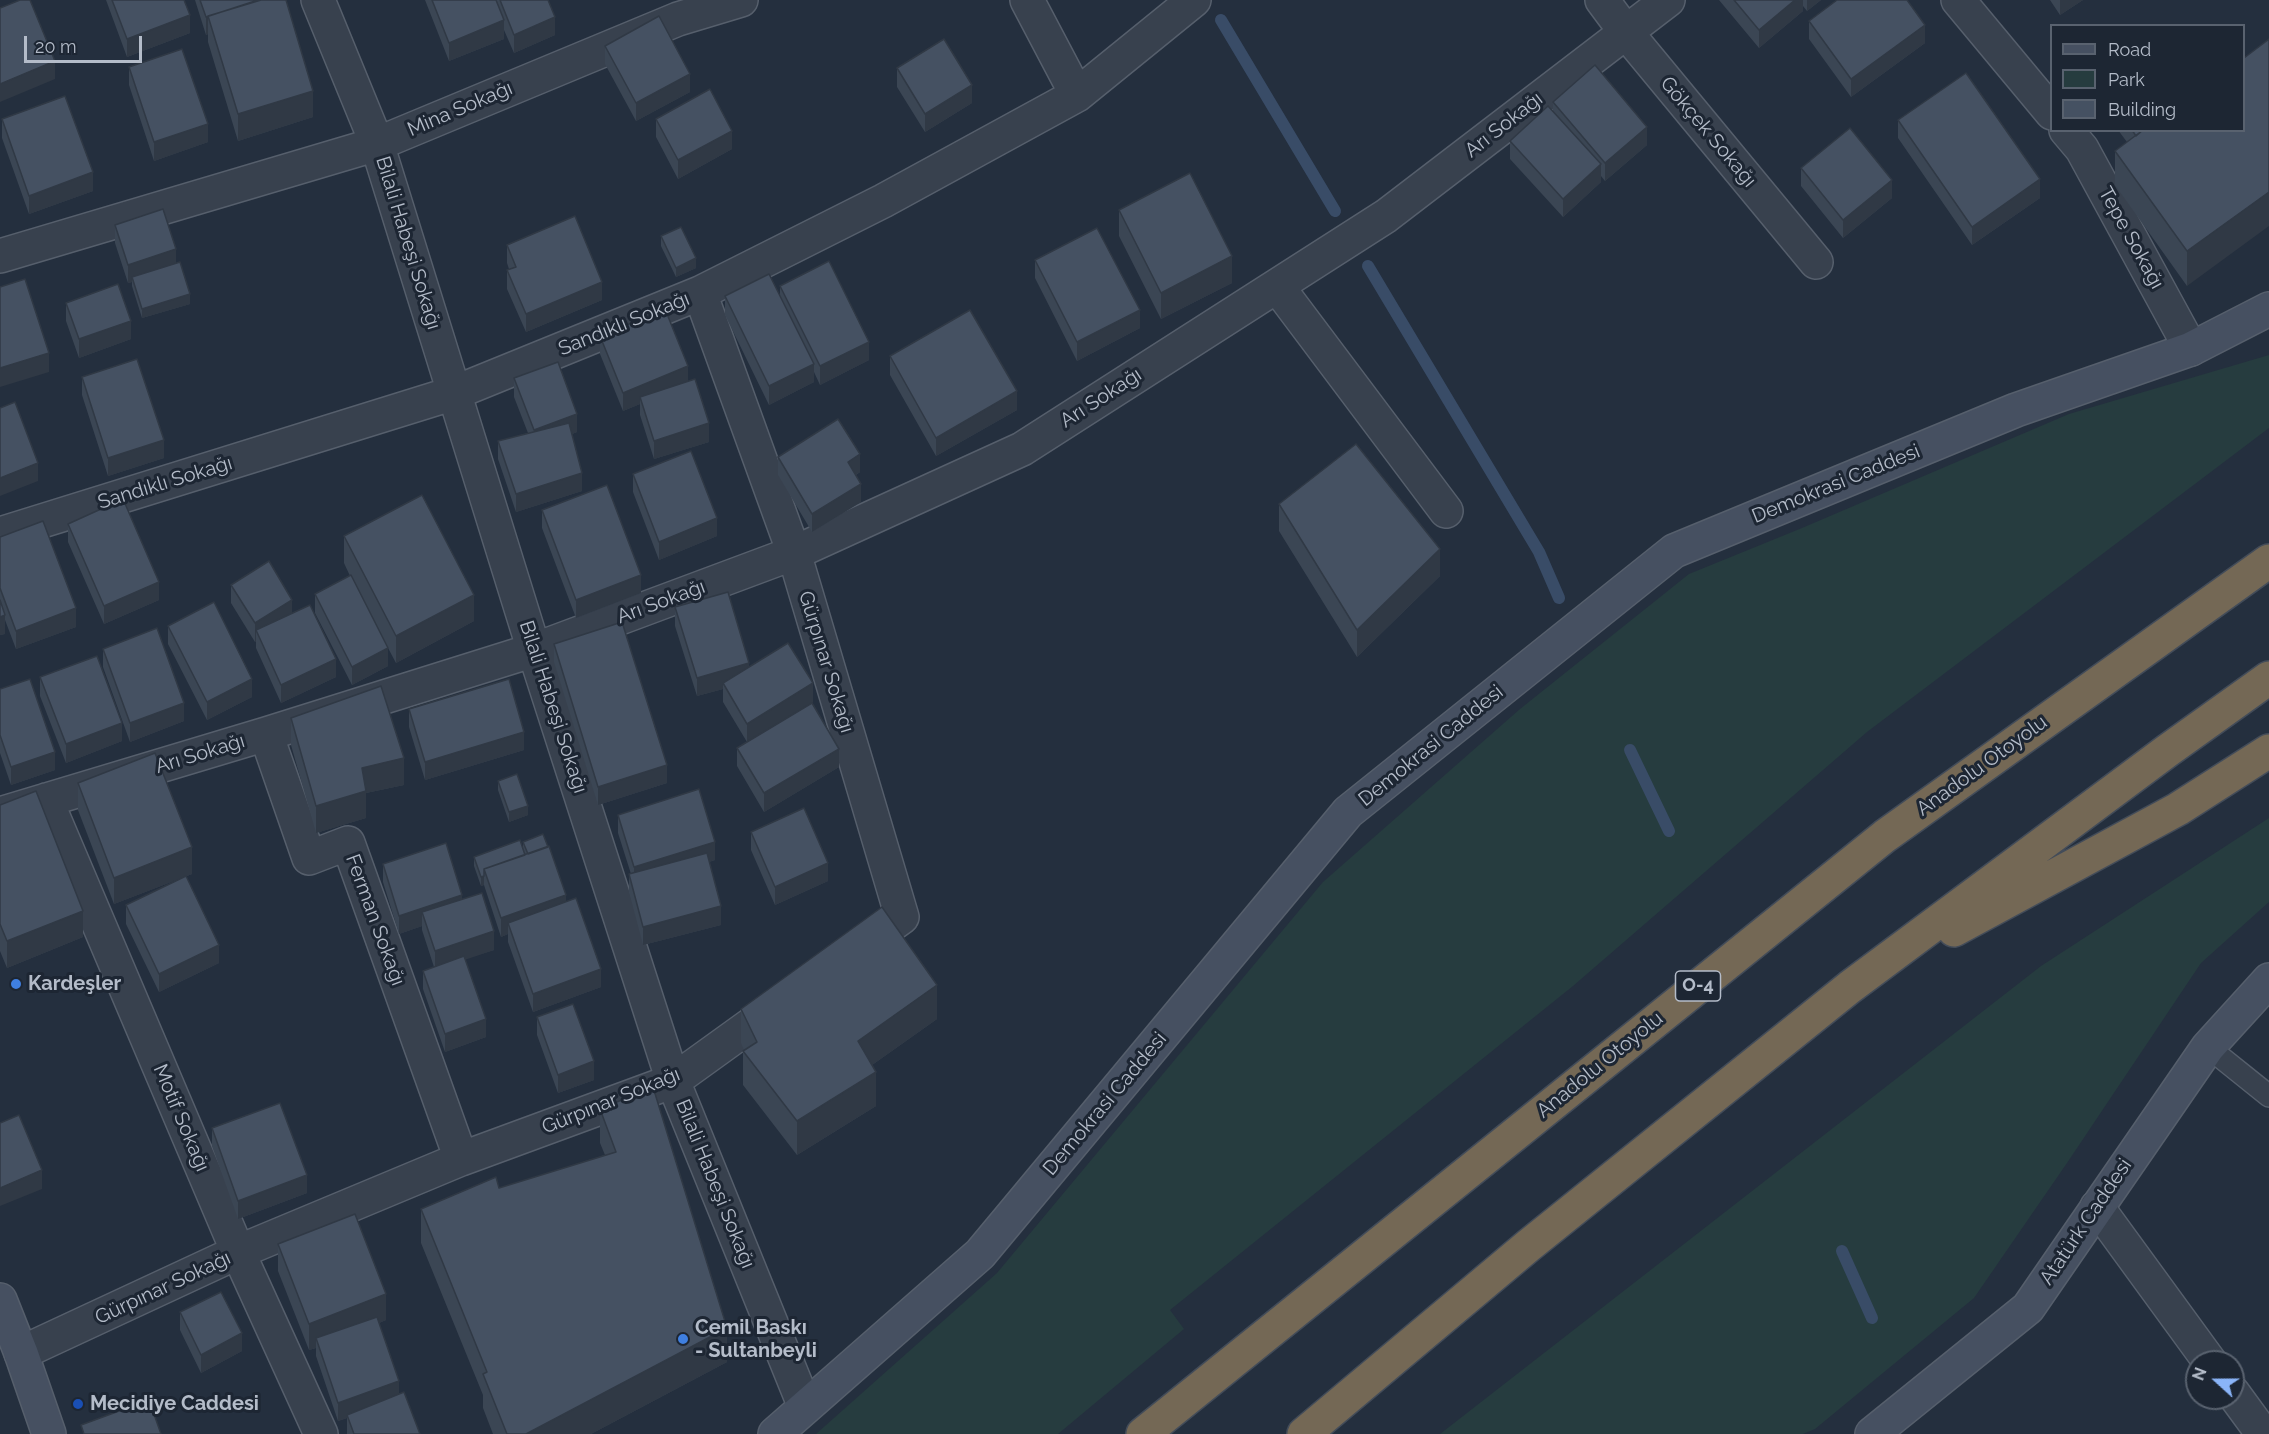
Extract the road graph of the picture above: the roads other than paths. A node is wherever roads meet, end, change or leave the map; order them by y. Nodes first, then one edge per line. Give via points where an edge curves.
1 (318, 0) edge
2 (741, 0) edge
3 (1027, 0) edge
4 (1194, 0) edge
5 (1602, 0) edge
6 (1668, 0) edge
7 (1958, 0) edge
8 (1625, 31) junction
9 (1077, 94) junction
10 (2050, 111) edge
11 (2068, 132) edge
12 (377, 144) junction
13 (0, 256) edge
14 (1816, 262) dead end
15 (1277, 286) junction
16 (700, 293) junction
17 (2269, 309) edge
18 (2191, 349) junction
19 (454, 393) junction
20 (1446, 511) dead end
21 (0, 534) edge
22 (794, 553) junction
23 (2269, 561) edge
24 (534, 650) junction
25 (2269, 678) edge
26 (266, 734) junction
27 (2269, 751) edge
28 (46, 800) junction
29 (0, 814) edge
30 (835, 964) edge
31 (2269, 980) edge
32 (1850, 987) junction
33 (797, 992) edge
34 (2208, 1047) junction
35 (673, 1081) junction
36 (2269, 1096) edge
37 (461, 1159) junction
38 (2097, 1207) junction
39 (238, 1252) junction
40 (0, 1300) edge
41 (2201, 1350) edge
42 (21, 1353) junction
43 (805, 1407) junction
44 (2245, 1409) edge
45 (49, 1434) edge
46 (321, 1434) edge
47 (775, 1434) edge
48 (1143, 1434) edge
49 (1304, 1434) edge
50 (1872, 1434) edge
51 (2263, 1434) edge

1 - 12 street, Bilali Habeşi Sokağı
2 - 12 street, Mina Sokağı via 678,19
3 - 9 street
4 - 9 street, Sandıklı Sokağı
5 - 8 street, Gökçek Sokağı
6 - 8 street, Arı Sokağı
7 - 10 street
8 - 14 street, Gökçek Sokağı
8 - 15 street, Arı Sokağı via 1386,216
9 - 16 street, Sandıklı Sokağı via 884,201
11 - 18 street, Tepe Sokağı via 2082,149
12 - 13 street, Mina Sokağı
12 - 19 street, Bilali Habeşi Sokağı
15 - 20 street
15 - 22 street, Arı Sokağı via 1022,449
16 - 19 street, Sandıklı Sokağı
16 - 22 street, Gürpınar Sokağı
17 - 18 street, Demokrasi Caddesi
18 - 43 street, Demokrasi Caddesi via 2016,410 1674,551 1348,812 980,1254
19 - 21 street, Sandıklı Sokağı
19 - 24 street, Bilali Habeşi Sokağı
22 - 24 street, Arı Sokağı
22 - 30 street, Gürpınar Sokağı via 902,917
23 - 48 highway, Anadolu Otoyolu / O-4 via 1885,836
24 - 26 street, Arı Sokağı
24 - 35 street, Bilali Habeşi Sokağı
25 - 32 highway
26 - 28 street, Arı Sokağı
26 - 37 street, Ferman Sokağı via 309,858 348,843
27 - 32 highway via 2178,809
28 - 29 street, Arı Sokağı
28 - 39 street, Motif Sokağı
31 - 34 street, Atatürk Caddesi
32 - 49 highway via 1527,1246
33 - 35 street, Gürpınar Sokağı
34 - 36 lane
34 - 38 street, Atatürk Caddesi
35 - 37 street, Gürpınar Sokağı
35 - 43 street, Bilali Habeşi Sokağı
37 - 39 street, Gürpınar Sokağı
38 - 41 street
38 - 50 street, Atatürk Caddesi via 2028,1308
39 - 42 street, Gürpınar Sokağı
39 - 46 street, Motif Sokağı
40 - 42 street
42 - 45 street
43 - 47 street, Demokrasi Caddesi
44 - 51 street

